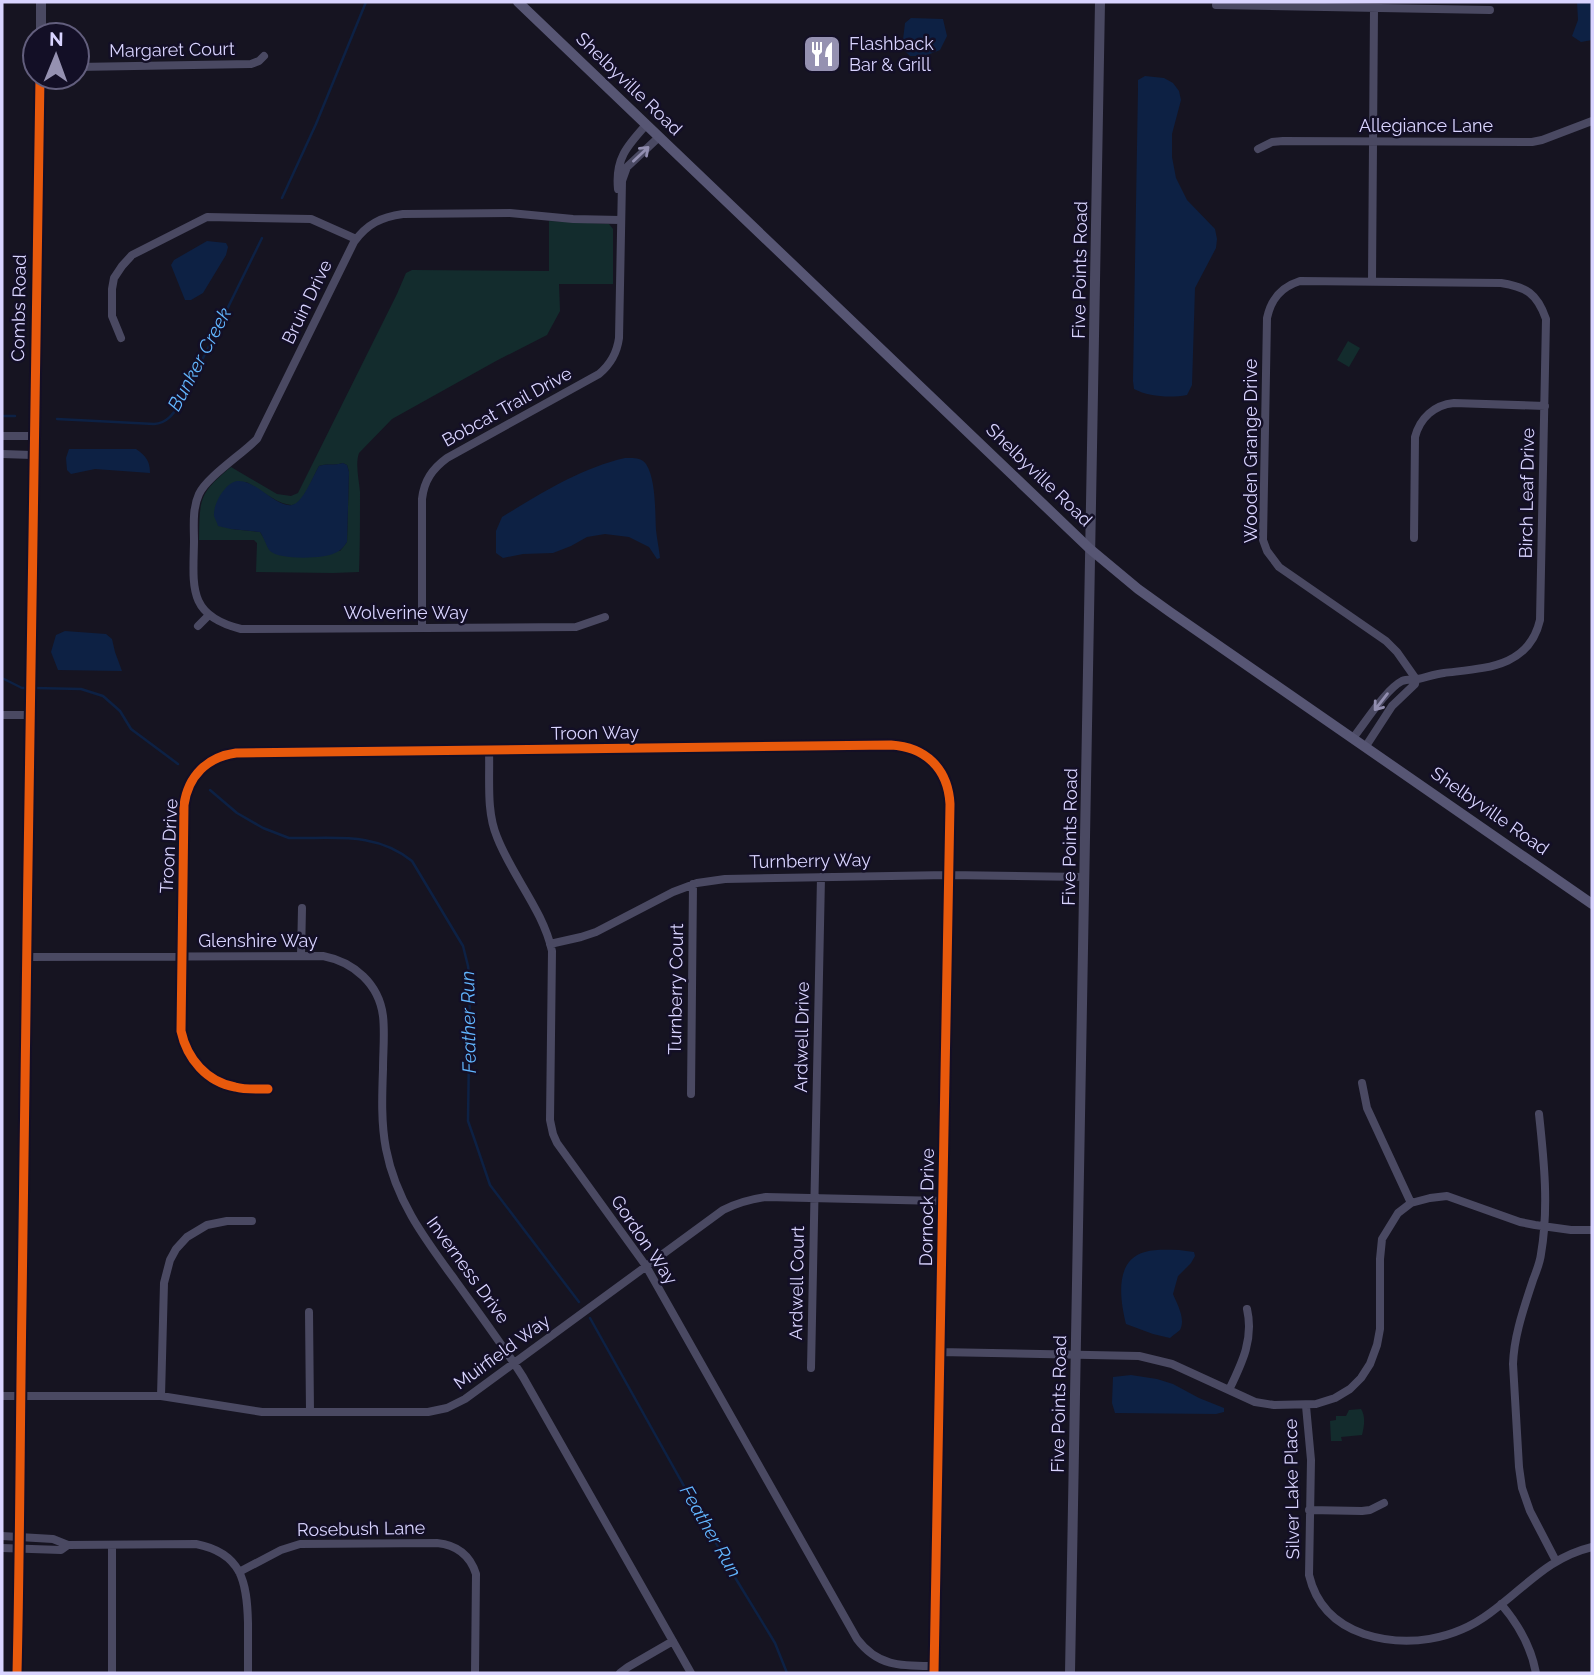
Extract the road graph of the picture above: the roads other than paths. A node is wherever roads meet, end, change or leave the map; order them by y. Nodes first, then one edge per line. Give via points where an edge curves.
1 (41, 2) edge
2 (518, 2) edge
3 (1100, 2) edge
4 (1216, 5) dead end
5 (1373, 5) edge
6 (1490, 10) dead end
7 (41, 21) edge
8 (264, 56) dead end
9 (91, 67) edge
10 (40, 91) edge
11 (1592, 121) edge
12 (646, 125) junction
13 (659, 137) junction
14 (1372, 142) junction
15 (1258, 149) dead end
16 (620, 220) junction
17 (356, 239) junction
18 (1372, 281) junction
19 (121, 338) dead end
20 (1545, 405) junction
21 (2, 436) edge
22 (33, 436) junction
23 (2, 454) edge
24 (32, 455) junction
25 (1414, 538) dead end
26 (1090, 549) junction
27 (208, 616) junction
28 (605, 617) dead end
29 (198, 626) dead end
30 (422, 628) junction
31 (1416, 681) junction
32 (2, 715) edge
33 (31, 715) junction
34 (1353, 738) junction
35 (1366, 747) junction
36 (489, 750) junction
37 (267, 752) joint
38 (921, 752) joint
39 (948, 875) junction
40 (821, 877) junction
41 (1085, 877) junction
42 (693, 884) junction
43 (1592, 904) edge
44 (302, 908) dead end
45 (550, 944) junction
46 (301, 956) junction
47 (27, 957) junction
48 (181, 957) junction
49 (381, 1007) joint
50 (1362, 1083) dead end
51 (268, 1089) dead end
52 (691, 1094) dead end
53 (1539, 1114) dead end
54 (815, 1198) junction
55 (942, 1201) junction
56 (1411, 1203) junction
57 (252, 1221) dead end
58 (1544, 1227) junction
59 (1592, 1230) edge
60 (646, 1266) junction
61 (1247, 1309) dead end
62 (309, 1312) dead end
63 (939, 1352) junction
64 (1076, 1355) junction
65 (514, 1363) junction
66 (811, 1368) dead end
67 (1229, 1390) junction
68 (2, 1396) edge
69 (21, 1396) junction
70 (161, 1396) junction
71 (1307, 1406) junction
72 (310, 1412) junction
73 (1384, 1503) dead end
74 (1309, 1510) junction
75 (2, 1536) edge
76 (20, 1536) junction
77 (68, 1545) junction
78 (112, 1545) junction
79 (2, 1548) edge
80 (1592, 1548) edge
81 (20, 1549) junction
82 (1556, 1561) junction
83 (239, 1572) junction
84 (1502, 1604) junction
85 (673, 1641) junction
86 (934, 1670) edge
87 (17, 1673) edge
88 (112, 1673) edge
89 (248, 1673) edge
90 (475, 1673) edge
91 (620, 1673) edge
92 (691, 1673) edge
93 (1070, 1673) edge
94 (1536, 1673) edge

1 - 7 street
2 - 12 main road, Shelbyville Road
3 - 26 street, Five Points Road
4 - 5 street
5 - 6 street
5 - 14 street
8 - 9 street, Margaret Court via 251,64
10 - 22 street, Combs Road
11 - 14 street, Allegiance Lane via 1532,142
12 - 13 main road, Shelbyville Road
12 - 16 street, Bobcat Trail Drive via 619,163
16 -> 13 street, Bobcat Trail Drive via 627,167
13 - 26 main road, Shelbyville Road
14 - 15 street, Allegiance Lane via 1283,141
14 - 18 street
16 - 17 street, Bruin Drive via 510,213 403,214 376,220
16 - 30 street, Bobcat Trail Drive via 619,338 610,363 599,374 447,458 427,480 422,499
17 - 19 street via 311,219 207,217 132,255 122,266 112,289 112,316
17 - 27 street, Bruin Drive via 257,439 199,494 194,507 193,583
18 - 20 street, Birch Leaf Drive via 1501,283 1529,291 1546,318
18 - 31 street, Wooden Grange Drive via 1300,281 1280,291 1270,305 1264,540 1279,567 1386,640
20 - 25 street via 1454,403 1425,416 1415,437
20 - 31 street, Birch Leaf Drive via 1540,620 1535,636 1502,664
21 - 22 street
22 - 24 street, Combs Road
23 - 24 street
24 - 33 street, Combs Road
26 - 34 main road, Shelbyville Road via 1138,589
26 - 41 street, Five Points Road
27 - 29 street
27 - 30 street, Wolverine Way via 241,629
28 - 30 street, Wolverine Way via 576,627
31 -> 34 street, Birch Leaf Drive via 1405,679 1395,685
31 - 35 street via 1392,706
32 - 33 street
33 - 47 street, Combs Road
34 - 35 main road, Shelbyville Road
35 - 43 main road, Shelbyville Road
36 - 37 street, Troon Way
36 - 38 street, Troon Way via 895,745
36 - 45 street, Gordon Way via 490,810 496,835
37 - 48 street, Troon Drive via 232,753 212,760 194,776 188,789
38 - 39 street, Dornock Drive via 940,771 949,793
39 - 40 street, Turnberry Way
39 - 41 street, Turnberry Way
39 - 55 street, Dornock Drive
40 - 42 street, Turnberry Way
40 - 54 street, Ardwell Drive
41 - 64 street, Five Points Road
42 - 45 street, Turnberry Way via 596,932
42 - 52 street, Turnberry Court
44 - 46 street
45 - 60 street, Gordon Way via 553,1134
46 - 48 street, Glenshire Way
46 - 49 street, Glenshire Way via 331,958 354,968 369,982
47 - 48 street, Glenshire Way
47 - 69 street, Combs Road
48 - 51 street, Troon Drive via 181,1031 191,1057 220,1083
49 - 65 street, Inverness Drive via 383,1124 397,1188 422,1235
50 - 56 street via 1367,1108
53 - 58 street via 1545,1165
54 - 55 street, Muirfield Way
54 - 60 street, Muirfield Way via 758,1198 734,1204
54 - 66 street, Ardwell Court
55 - 63 street, Dornock Drive
56 - 58 street via 1447,1196
56 - 71 street via 1398,1213 1382,1239 1380,1329 1370,1364 1344,1393
57 - 70 street via 207,1225 187,1237 170,1260 164,1283
58 - 59 street
58 - 82 street via 1513,1364 1522,1488
60 - 65 street, Muirfield Way
60 - 86 street, Gordon Way via 857,1639 881,1660
61 - 67 street via 1248,1345
62 - 72 street
63 - 64 street
63 - 86 street, Dornock Drive
64 - 67 street via 1161,1360
64 - 93 street, Five Points Road
65 - 72 street, Muirfield Way via 444,1410
65 - 85 street, Inverness Drive
67 - 71 street via 1268,1405
68 - 69 street, Muirfield Way
69 - 70 street, Muirfield Way
69 - 76 street, Combs Road
70 - 72 street, Muirfield Way via 246,1410
71 - 74 street, Silver Lake Place
73 - 74 street via 1362,1511
74 - 84 street, Silver Lake Place via 1309,1575 1326,1611 1348,1628 1394,1641 1437,1638 1460,1631
75 - 76 street
76 - 77 street
76 - 81 street, Combs Road
77 - 78 street
77 - 81 street via 61,1550
78 - 83 street via 204,1546 222,1554
78 - 88 street
79 - 81 street
80 - 82 street
81 - 87 street, Combs Road
82 - 84 street
83 - 89 street via 247,1599
83 - 90 street, Rosebush Lane via 300,1544 450,1545 472,1563 476,1578
84 - 94 street via 1524,1635
85 - 91 street
85 - 92 street, Inverness Drive

